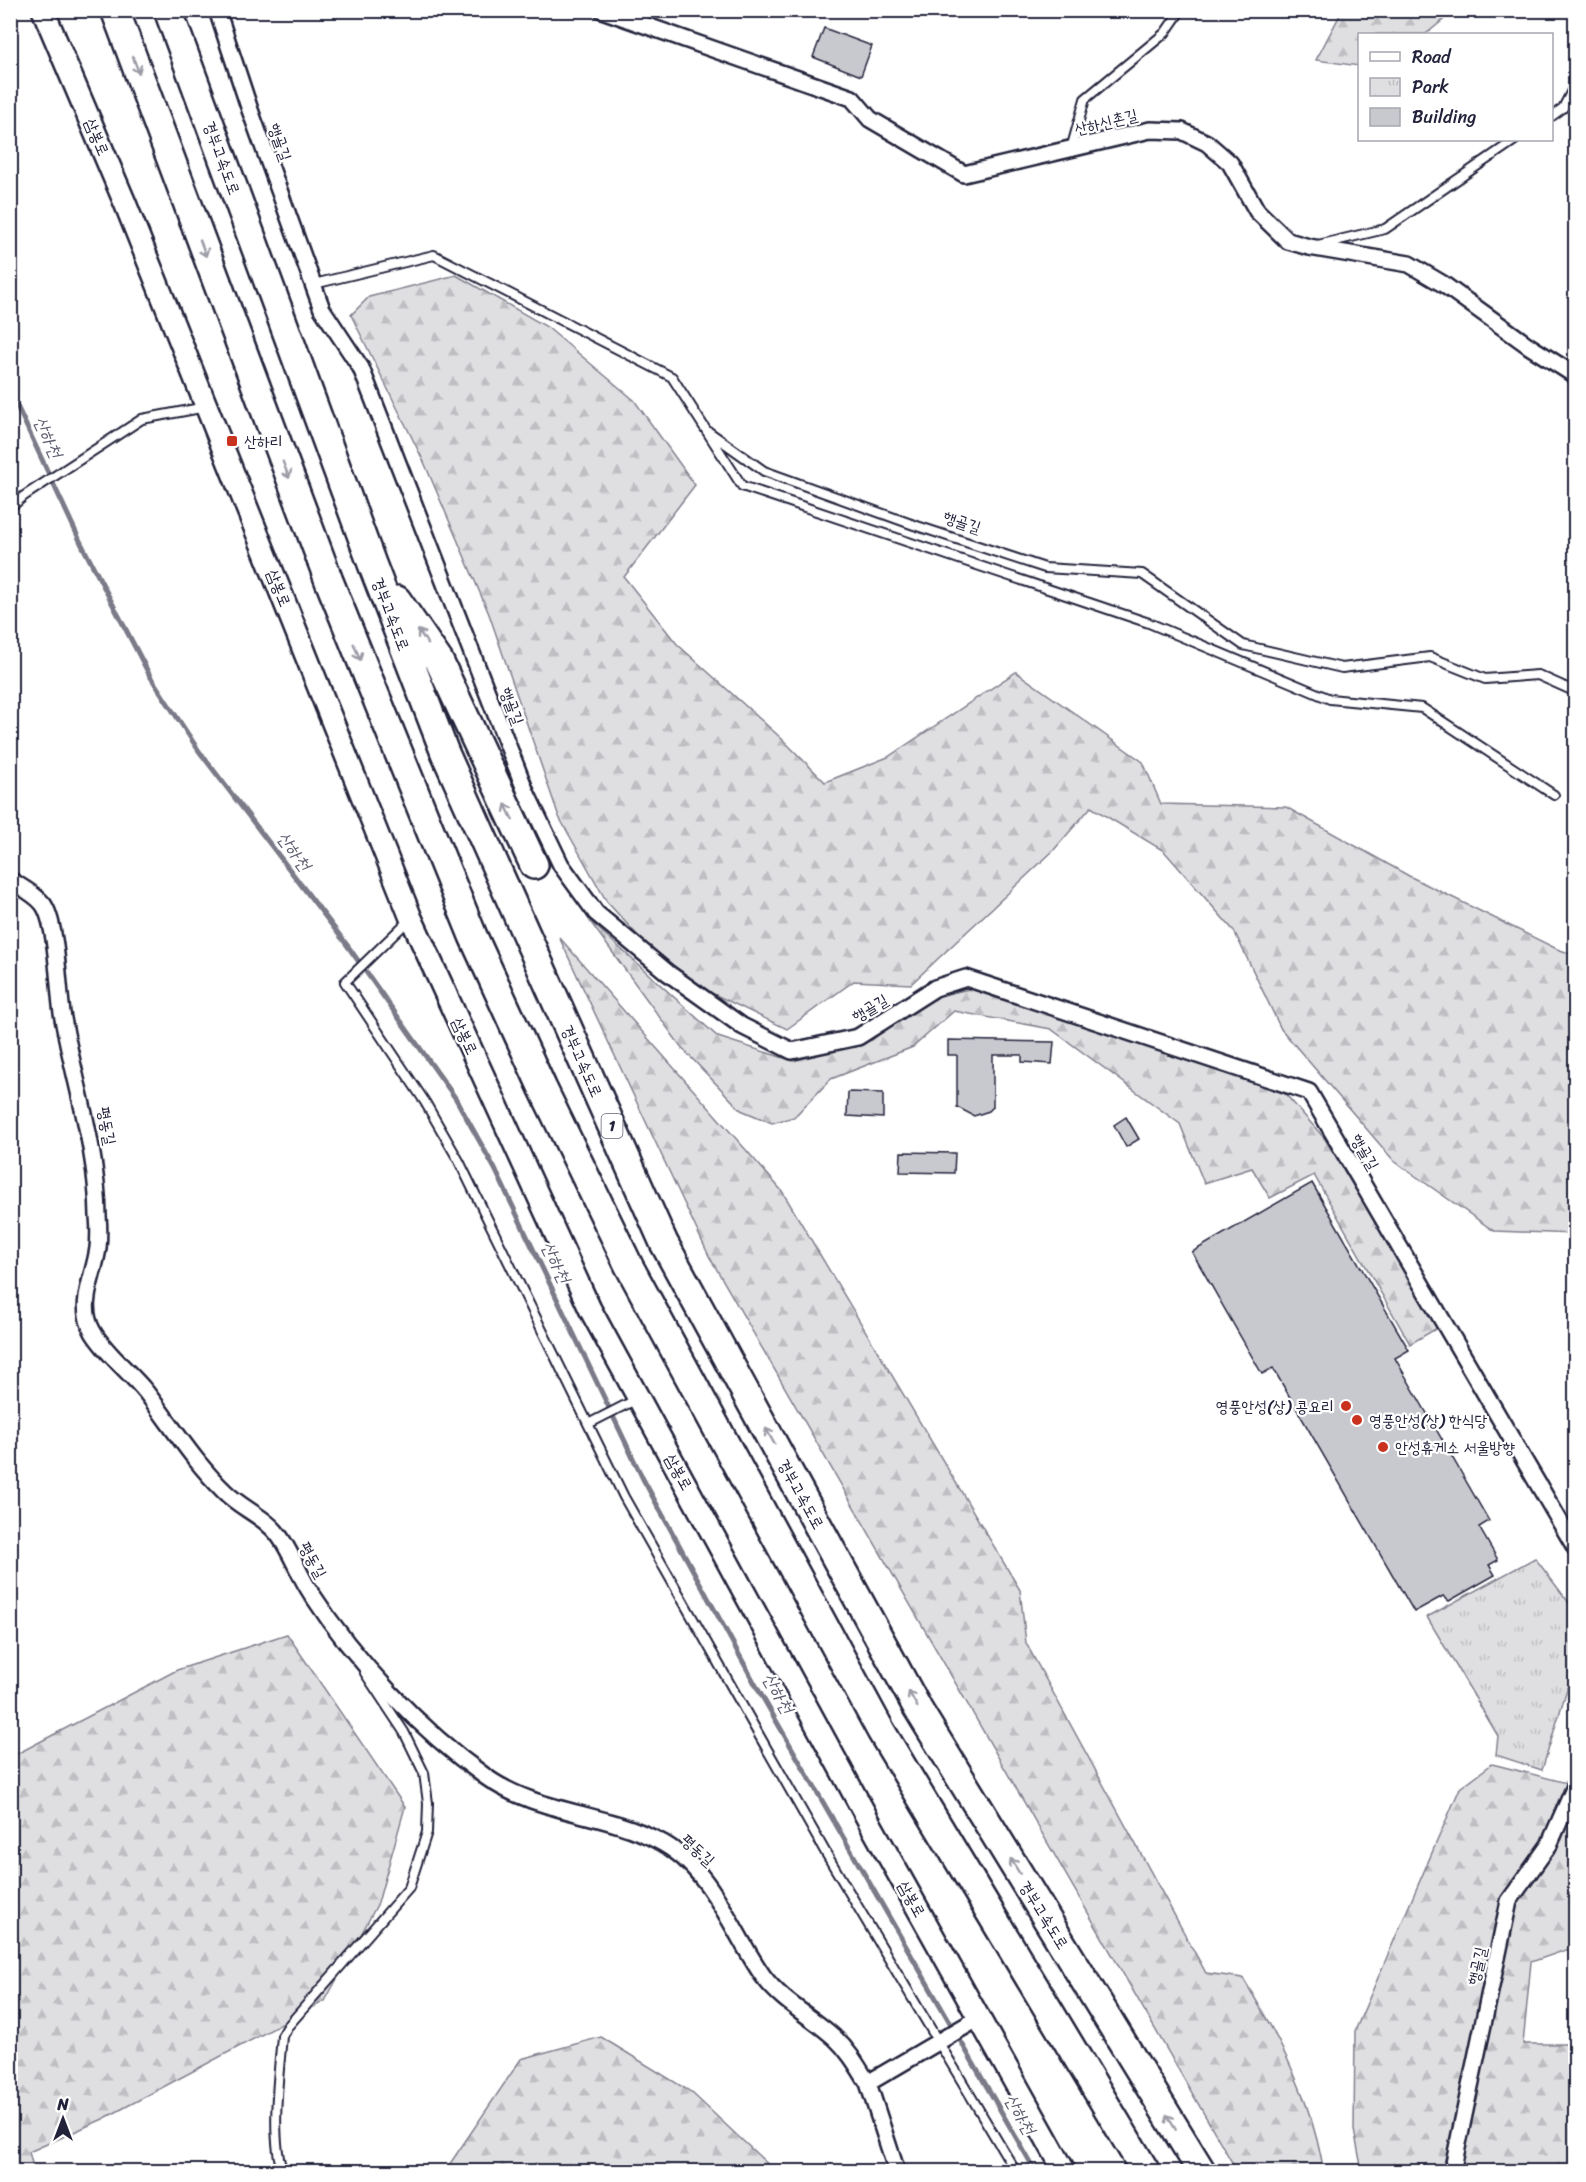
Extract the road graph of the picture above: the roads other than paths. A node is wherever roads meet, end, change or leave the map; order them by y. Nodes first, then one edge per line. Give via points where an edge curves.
1 (43, 10) edge
2 (115, 10) edge
3 (168, 10) edge
4 (217, 10) edge
5 (602, 10) edge
6 (1181, 10) edge
7 (1575, 83) edge
8 (1553, 115) edge
9 (1514, 141) edge
10 (1071, 149) junction
11 (1309, 247) junction
12 (314, 284) junction
13 (1575, 376) edge
14 (206, 407) junction
15 (706, 430) junction
16 (10, 508) edge
17 (372, 564) junction
18 (1575, 692) edge
19 (1554, 795) dead end
20 (534, 865) dead end
21 (10, 880) edge
22 (411, 918) junction
23 (631, 1403) junction
24 (588, 1424) junction
25 (1575, 1549) edge
26 (357, 1655) junction
27 (1575, 1784) edge
28 (980, 2018) junction
29 (942, 2040) junction
30 (868, 2083) junction
31 (283, 2172) edge
32 (897, 2172) edge
33 (1016, 2172) edge
34 (1065, 2172) edge
35 (1146, 2172) edge
36 (1202, 2172) edge
37 (1452, 2172) edge

1 - 14 main road, 삼봉로
2 -> 35 highway via 333,592 473,936 543,1089 629,1266 881,1731
3 - 17 highway, 경부고속도로 / 1
4 - 12 street, 행골길
5 - 10 street, 산하신촌길 via 852,98 870,119 964,174
6 - 10 lane via 1165,33 1085,99
7 - 8 lane via 1563,108
9 - 11 lane via 1384,229
10 - 11 street, 산하신촌길 via 1150,130 1182,131 1207,143 1230,164 1257,211 1288,241
11 - 13 street, 산하신촌길 via 1409,264
12 - 15 lane, 행골길 via 434,255 672,377
12 - 25 street, 행골길 via 322,309 361,368 526,792 561,865 596,913 668,973 742,1026 792,1051 858,1037 935,988 966,978 1309,1092
14 - 16 lane via 142,420
14 - 22 main road, 삼봉로
15 - 18 lane, 행골길 via 764,471 914,525 1045,568 1142,574 1243,645 1342,668 1430,657 1485,680 1538,675
15 - 19 lane via 741,486 1149,623 1330,699 1422,708
20 -> 17 highway via 439,660
36 -> 17 highway, 경부고속도로 / 1 via 918,1709 664,1243 445,753
21 - 26 street, 평동길 via 43,904 51,921 63,1014 97,1173 98,1250 85,1316 96,1336 144,1390 204,1471 228,1496 267,1522 280,1538 310,1592
22 - 23 main road, 삼봉로
22 - 24 lane via 345,982 425,1102 459,1161
23 - 24 lane
23 - 28 main road, 삼봉로
24 - 29 lane via 624,1497 719,1666
26 - 30 street, 평동길 via 445,1747 490,1780 544,1804 634,1829 682,1856 703,1877 764,1977 787,2002 846,2049
26 - 31 lane via 366,1677 404,1731 424,1773 426,1832 409,1888 282,2036 276,2141
27 - 37 street, 행골길 via 1549,1845 1509,1901
28 - 29 street
28 - 34 main road, 삼봉로
29 - 30 street
29 - 33 lane
30 - 32 street

